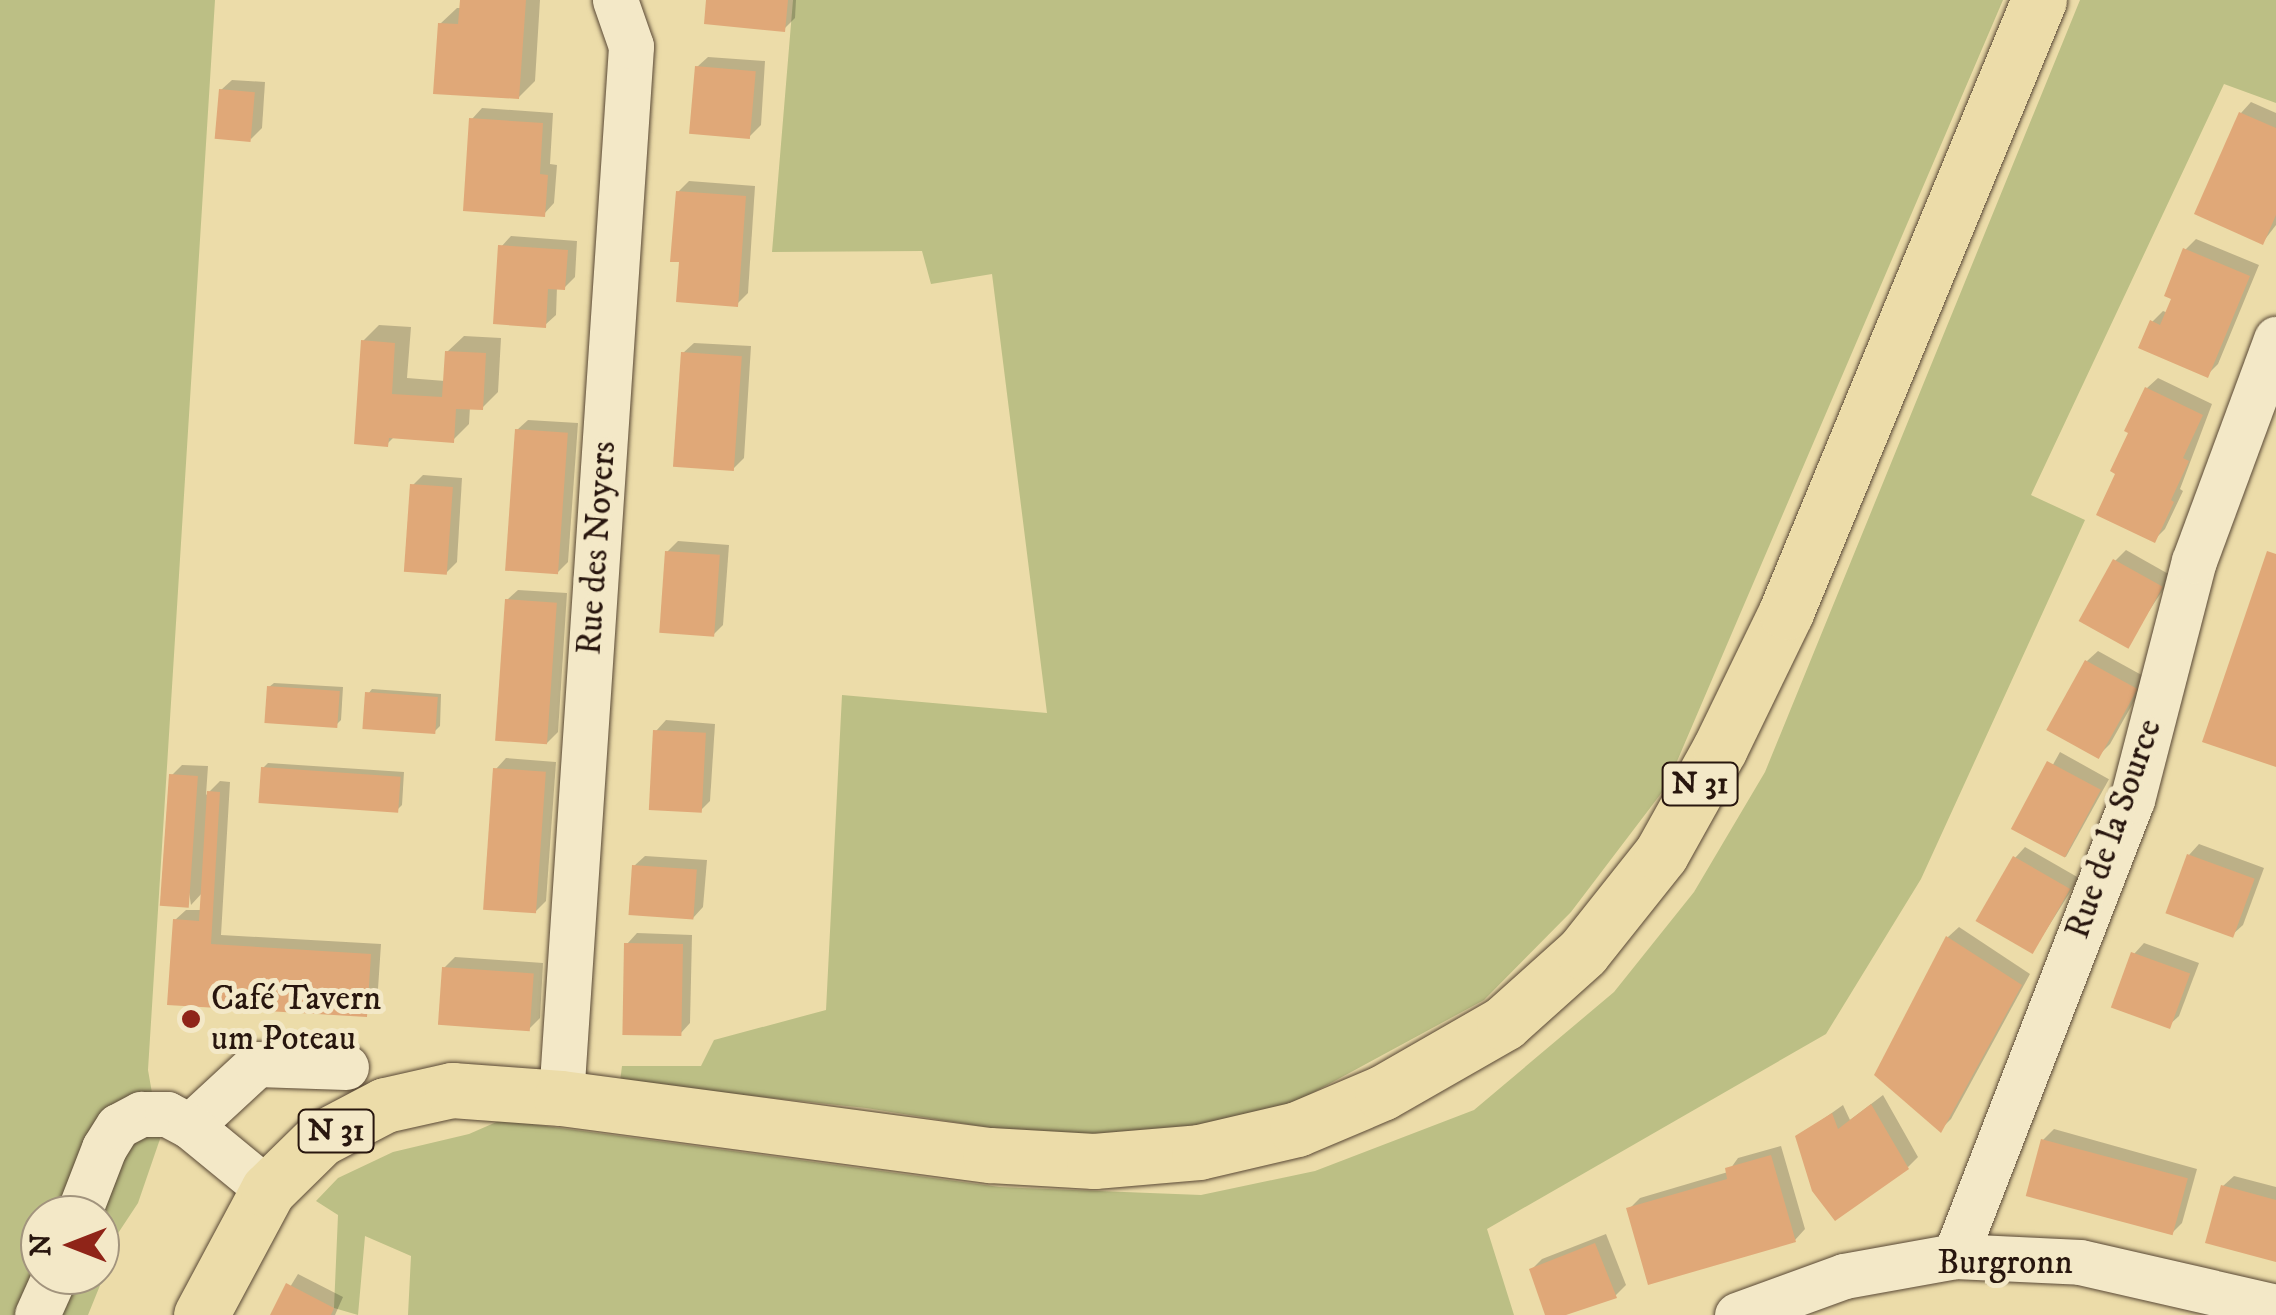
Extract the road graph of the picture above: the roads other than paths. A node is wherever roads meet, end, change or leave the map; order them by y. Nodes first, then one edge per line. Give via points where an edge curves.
1 (581, 0) edge
2 (597, 0) edge
3 (615, 0) edge
4 (2039, 0) edge
5 (2276, 339) edge
6 (346, 1067) dead end
7 (560, 1098) junction
8 (190, 1126) junction
9 (268, 1190) junction
10 (86, 1195) edge
11 (1955, 1256) junction
12 (2276, 1307) edge
13 (201, 1315) edge
14 (1737, 1315) edge

1 - 2 street
3 - 7 street, Rue des Noyers via 631,46
4 - 7 main road, N 31 via 1786,612 1720,748 1650,868 1583,952 1504,1023 1382,1092 1297,1129 1198,1152 1094,1161 990,1155
5 - 11 street, Rue de la Source via 2194,560 2132,800
6 - 8 street via 257,1064
7 - 9 main road, N 31 via 452,1090 384,1105 320,1139
8 - 9 street
8 - 10 street via 167,1114 141,1114 118,1126
9 - 13 main road, N 31
11 - 12 street, Burgronn via 2080,1262
11 - 14 street, Burgronn via 1844,1276

